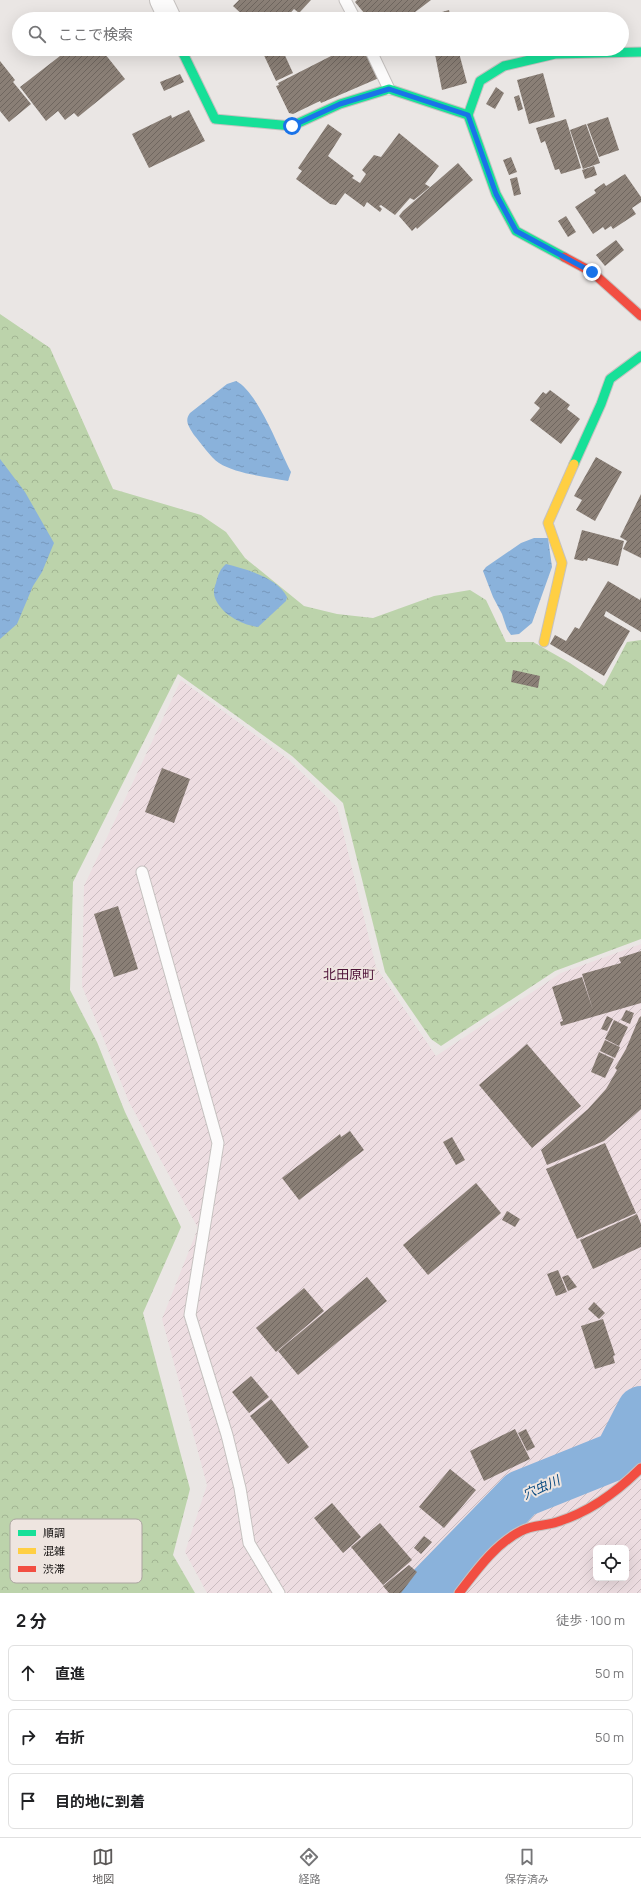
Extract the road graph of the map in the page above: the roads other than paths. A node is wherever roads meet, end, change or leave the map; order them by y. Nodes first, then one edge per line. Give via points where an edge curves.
1 (161, 0) edge
2 (345, 0) edge
3 (167, 12) edge
4 (351, 12) edge
5 (629, 52) edge
6 (641, 52) edge
7 (184, 56) edge
8 (373, 56) edge
9 (547, 56) edge
10 (389, 89) junction
11 (468, 115) junction
12 (641, 316) edge
13 (641, 356) edge
14 (544, 642) dead end
15 (142, 872) dead end
16 (641, 1468) edge
17 (279, 1593) edge
18 (459, 1593) edge

1 - 3 street
2 - 4 lane
5 - 6 street
7 - 10 street via 215,119 292,126 340,104
8 - 10 lane
9 - 11 street via 504,66 480,81
10 - 11 street
11 - 12 street via 496,194 516,231 592,272
13 - 14 street via 610,379 548,523 562,562
15 - 17 lane via 218,1143 190,1315 227,1435 240,1488 249,1543
16 - 18 street via 620,1490 587,1510 556,1522 523,1530 502,1543

